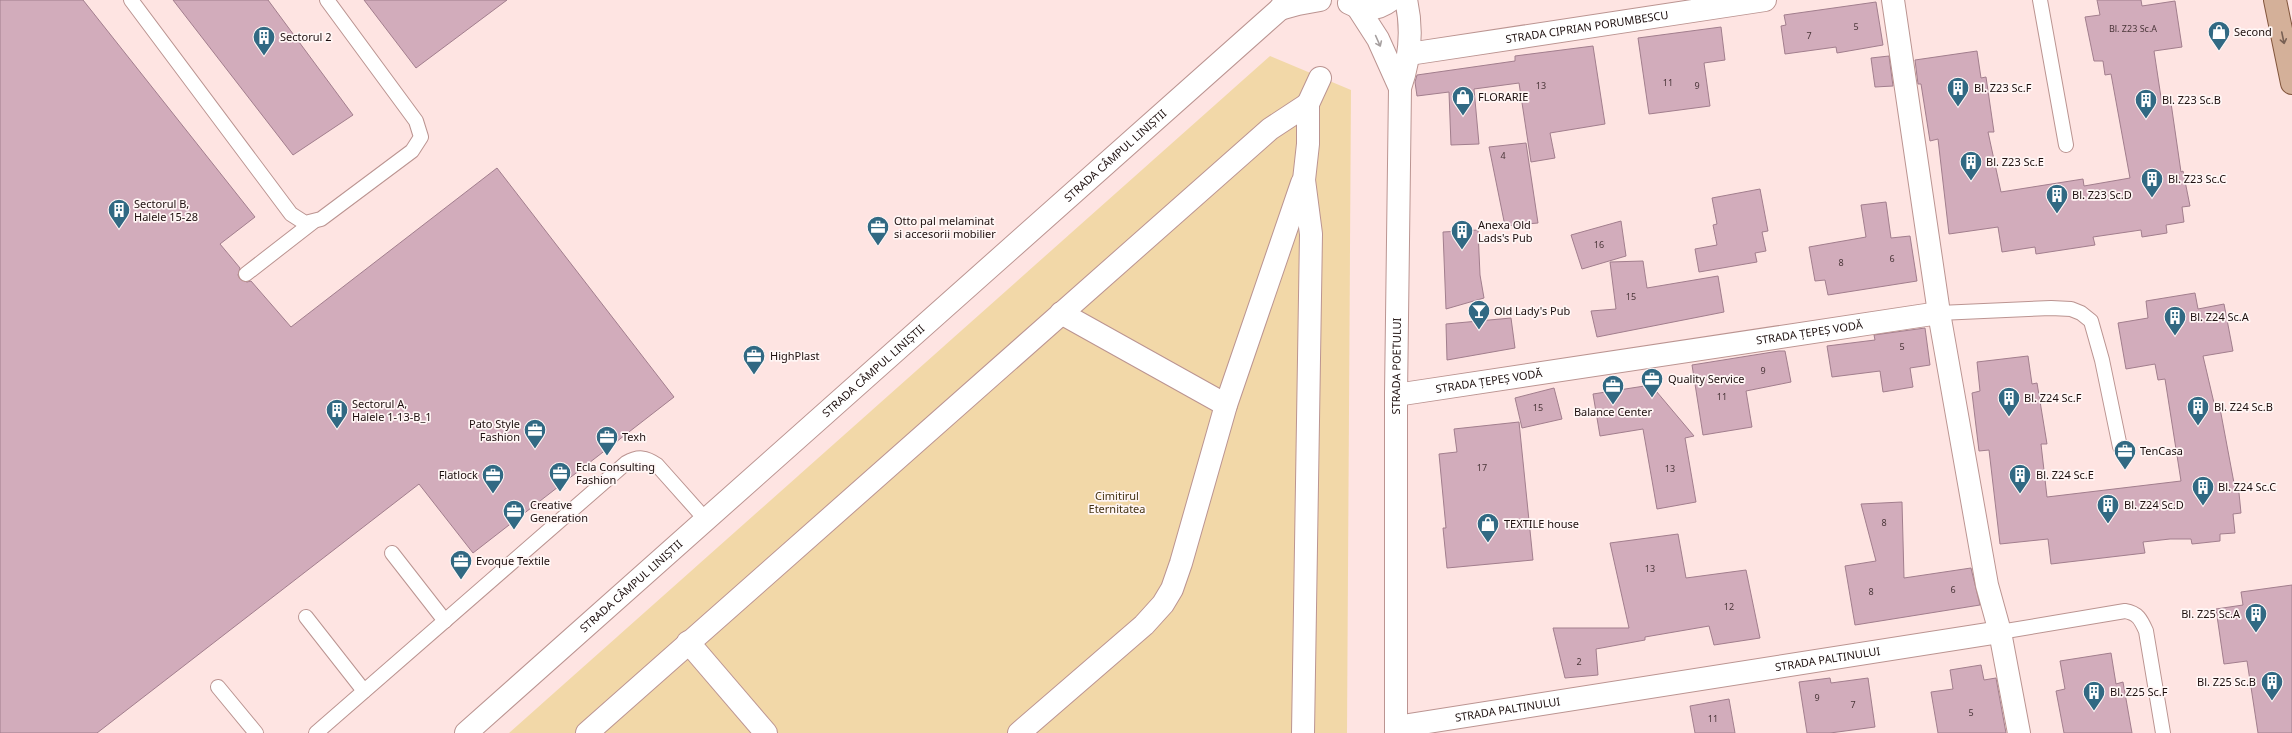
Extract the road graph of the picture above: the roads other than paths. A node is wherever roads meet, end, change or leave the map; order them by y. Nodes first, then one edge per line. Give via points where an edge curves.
1 (131, 0) edge
2 (327, 0) edge
3 (1320, 0) edge
4 (1391, 0) edge
5 (1406, 0) edge
6 (1765, 0) edge
7 (1893, 0) edge
8 (2040, 0) edge
9 (2275, 0) edge
10 (1352, 4) edge
11 (1283, 5) edge
12 (1409, 54) junction
13 (1320, 78) dead end
14 (2292, 83) edge
15 (1400, 88) junction
16 (1308, 104) junction
17 (2066, 145) dead end
18 (1304, 180) junction
19 (313, 222) junction
20 (246, 274) dead end
21 (1939, 312) junction
22 (1061, 313) junction
23 (1396, 395) junction
24 (1226, 405) junction
25 (2120, 447) dead end
26 (706, 520) junction
27 (392, 553) dead end
28 (306, 617) dead end
29 (445, 621) junction
30 (2000, 632) junction
31 (688, 642) junction
32 (218, 687) dead end
33 (364, 691) junction
34 (1396, 730) edge
35 (256, 733) edge
36 (316, 733) edge
37 (466, 733) edge
38 (588, 733) edge
39 (766, 733) edge
40 (1019, 733) edge
41 (1303, 733) edge
42 (2019, 733) edge
43 (2163, 733) edge

1 - 19 lane via 290,214 305,223
2 - 19 lane via 416,121 420,137 412,151
3 - 11 street, STRADA CÂMPUL LINIȘTII
4 - 10 street via 1376,8
5 - 12 street, STRADA POETULUI via 1410,26
6 - 12 street, STRADA CIPRIAN PORUMBESCU
7 - 21 street
8 - 17 lane
9 -> 14 main road
10 -> 15 street via 1378,39
11 - 26 street, STRADA CÂMPUL LINIȘTII
12 - 15 street, STRADA POETULUI
13 - 16 street
15 - 23 street, STRADA POETULUI
16 - 18 street via 1308,144
16 - 22 street via 1270,129
18 - 24 street
18 - 41 street via 1311,234
19 - 20 lane
21 - 23 street, STRADA ȚEPEȘ VODĂ
21 - 25 lane, STRADA ȚEPEȘ VODĂ via 2051,308 2071,309 2082,313 2091,321
21 - 30 street via 1986,578
22 - 24 street
22 - 31 street
23 - 34 street, STRADA POETULUI
24 - 40 street via 1181,563 1172,589 1163,604 1144,624
26 - 29 lane via 657,465 646,459 634,459 626,463
26 - 37 street, STRADA CÂMPUL LINIȘTII
27 - 29 lane
28 - 33 lane
29 - 33 lane
30 - 34 street, STRADA PALTINULUI
30 - 42 street
30 - 43 lane, STRADA PALTINULUI via 2125,611 2134,612 2141,619 2146,631
31 - 38 street
31 - 39 street
32 - 35 lane
33 - 36 lane

